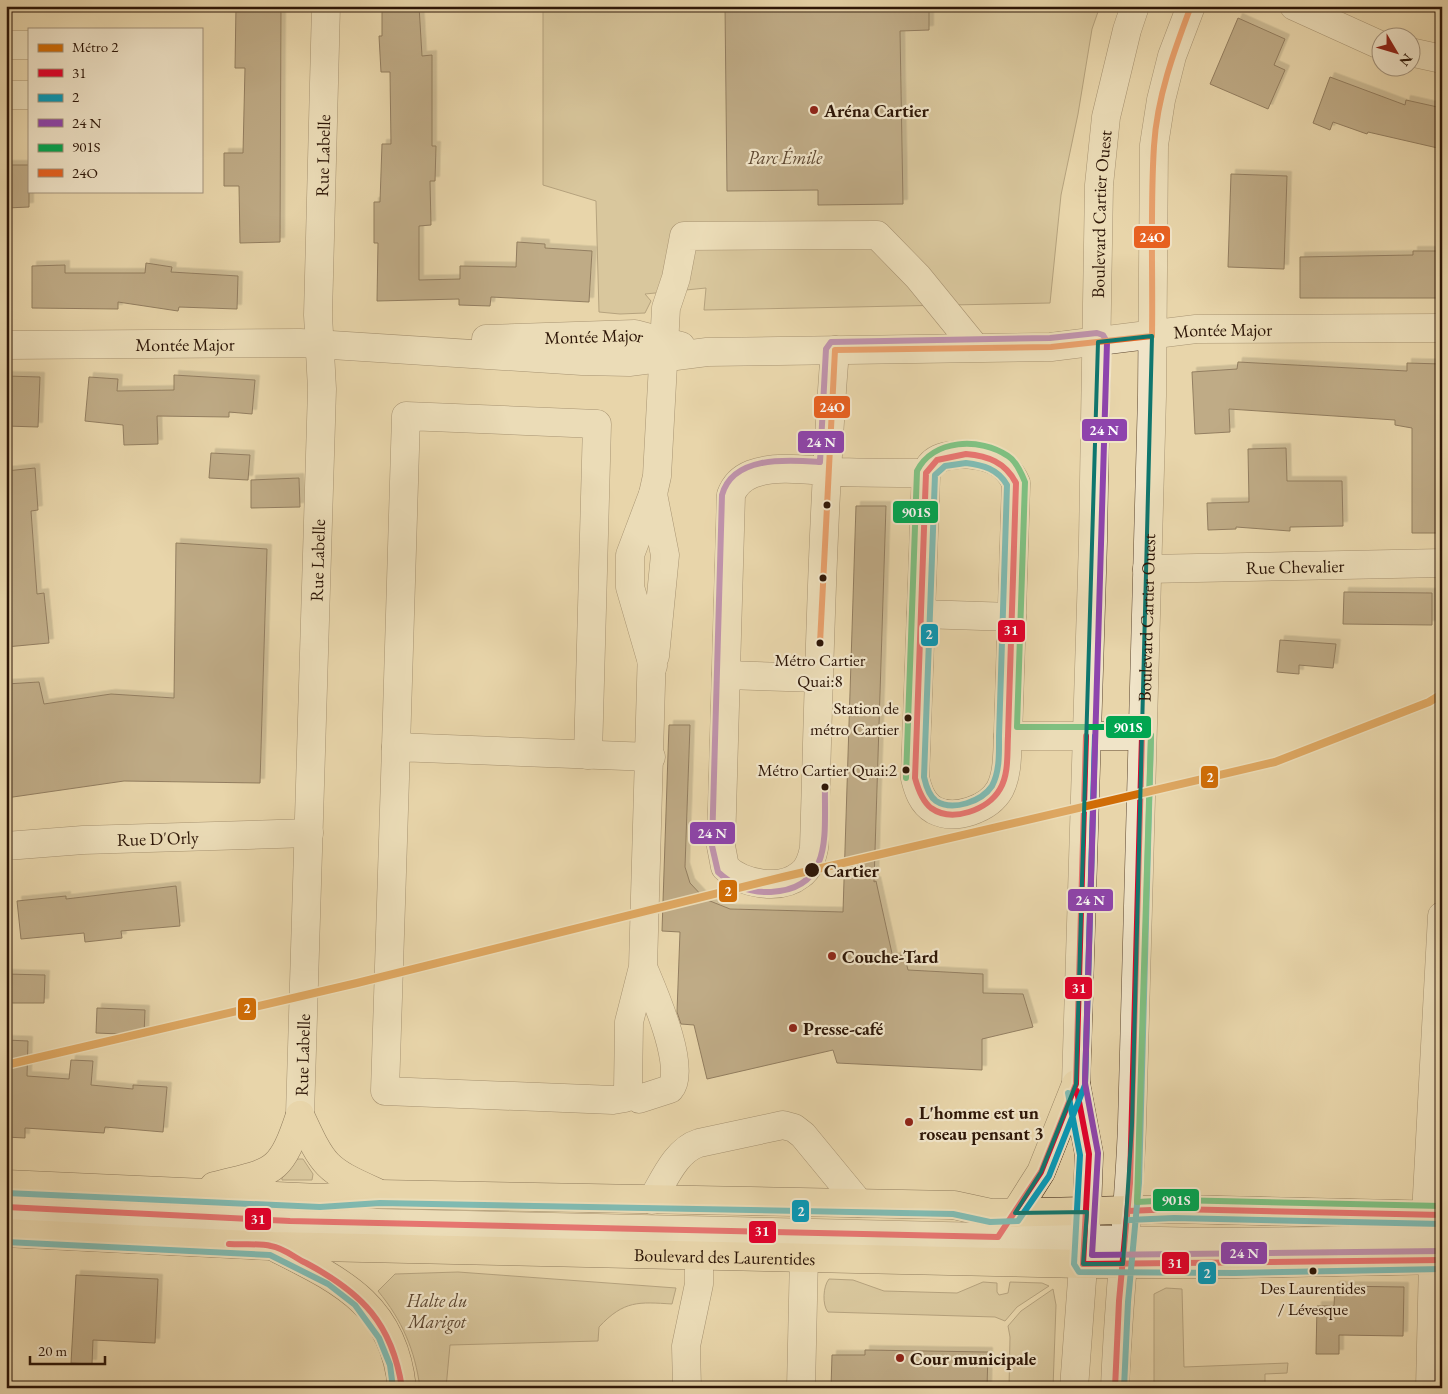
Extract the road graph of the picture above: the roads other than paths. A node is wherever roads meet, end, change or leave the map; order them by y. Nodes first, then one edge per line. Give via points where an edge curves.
1 (326, 6) edge
2 (1135, 6) edge
3 (1191, 6) edge
4 (1294, 6) edge
5 (1370, 40) edge
6 (6, 45) edge
7 (28, 45) edge
8 (1420, 54) edge
9 (1442, 59) edge
10 (6, 95) edge
11 (28, 96) edge
12 (1442, 328) edge
13 (1152, 336) junction
14 (1098, 342) junction
15 (320, 343) junction
16 (6, 345) edge
17 (975, 347) junction
18 (664, 349) junction
19 (835, 350) junction
20 (828, 471) junction
21 (926, 474) junction
22 (653, 494) junction
23 (1442, 563) edge
24 (1147, 569) junction
25 (921, 614) junction
26 (1012, 617) junction
27 (653, 666) junction
28 (726, 675) junction
29 (819, 678) junction
30 (1008, 736) junction
31 (1086, 736) junction
32 (1142, 736) junction
33 (396, 747) junction
34 (588, 755) junction
35 (650, 757) junction
36 (309, 833) junction
37 (6, 846) edge
38 (1442, 916) edge
39 (643, 966) junction
40 (1076, 1084) junction
41 (632, 1095) junction
42 (300, 1115) junction
43 (6, 1184) edge
44 (189, 1193) junction
45 (380, 1194) junction
46 (652, 1200) junction
47 (859, 1203) junction
48 (6, 1207) edge
49 (1128, 1211) junction
50 (1015, 1213) junction
51 (1434, 1215) edge
52 (6, 1233) edge
53 (998, 1237) junction
54 (1085, 1238) junction
55 (272, 1246) junction
56 (1124, 1251) junction
57 (1439, 1253) edge
58 (700, 1256) junction
59 (804, 1256) junction
60 (402, 1388) edge
61 (687, 1388) edge
62 (801, 1388) edge
63 (1074, 1388) edge
64 (1115, 1388) edge
65 (1430, 1388) edge

1 - 15 street, Rue Labelle
2 - 14 street, Boulevard Cartier Ouest via 1106,117 1099,185
3 - 13 street, Boulevard Cartier Ouest via 1172,56 1154,145
4 - 5 street
6 - 7 street
8 - 9 street
10 - 11 street
12 - 13 street, Montée Major via 1196,329
13 - 14 street, Montée Major
13 - 24 street, Boulevard Cartier Ouest
14 - 17 street, Montée Major via 1051,348
14 - 31 street, Boulevard Cartier Ouest
15 - 16 street, Montée Major
15 - 18 street, Montée Major via 629,362
15 - 36 street, Rue Labelle via 322,389
17 - 18 street via 918,277 877,235 684,236 666,308
17 - 19 street, Montée Major
18 - 19 street, Montée Major via 703,353
18 - 22 street via 658,468
19 - 20 street
20 - 21 street
20 - 28 street via 766,471 752,474 734,487 731,495
20 - 29 street
21 - 25 street
21 - 26 street via 934,461 942,457 966,454 994,458 1013,476 1016,483
22 - 27 street via 665,555
22 - 27 street via 616,555 616,586
23 - 24 street, Rue Chevalier
24 - 32 street, Boulevard Cartier Ouest
25 - 26 street
25 - 30 street via 915,778 924,800 935,810 954,813 978,809 986,803 1003,781
26 - 30 street
27 - 35 street
28 - 29 street
28 - 29 street via 722,856 725,867 737,877 762,882 794,879 802,875 812,857
30 - 31 street
31 - 32 street
31 - 40 street, Boulevard Cartier Ouest
32 - 49 street, Boulevard Cartier Ouest
33 - 34 street
33 - 34 street via 406,416 597,424
33 - 41 street via 385,1091 613,1100
34 - 35 street
35 - 39 street
36 - 37 street, Rue D'Orly via 83,840
36 - 42 street, Rue Labelle
38 - 51 street
39 - 41 street via 629,1022 628,1084
39 - 41 street via 665,1020 676,1074 673,1086 665,1091 639,1099
40 - 50 main road via 1041,1172
40 - 54 street, Boulevard Cartier Ouest via 1089,1154
42 - 44 main road via 290,1146 274,1167
42 - 45 main road via 316,1150 327,1165 341,1176
43 - 44 main road, Boulevard des Laurentides
44 - 45 main road, Boulevard des Laurentides via 320,1198
45 - 46 main road, Boulevard des Laurentides
46 - 47 main road, Boulevard des Laurentides
46 - 47 street via 689,1147 699,1142 783,1125 803,1135
47 - 50 main road, Boulevard des Laurentides via 954,1205 991,1213
48 - 53 street, Boulevard des Laurentides via 290,1221
49 - 51 main road, Boulevard des Laurentides via 1174,1209
49 - 54 main road, Boulevard des Laurentides
49 - 56 street, Boulevard Cartier Ouest
50 - 53 street
50 - 54 main road, Boulevard des Laurentides
52 - 55 main road, Boulevard des Laurentides
53 - 54 street, Boulevard des Laurentides
54 - 56 main road, Boulevard des Laurentides
54 - 59 main road, Boulevard des Laurentides
54 - 63 street, Boulevard Cartier Ouest
55 - 58 main road, Boulevard des Laurentides
55 - 60 main road via 333,1277 361,1298 388,1334
56 - 57 main road, Boulevard des Laurentides
56 - 64 street, Boulevard Cartier Ouest
57 - 65 street
58 - 59 main road, Boulevard des Laurentides
58 - 61 street via 699,1284 686,1346
59 - 62 street

